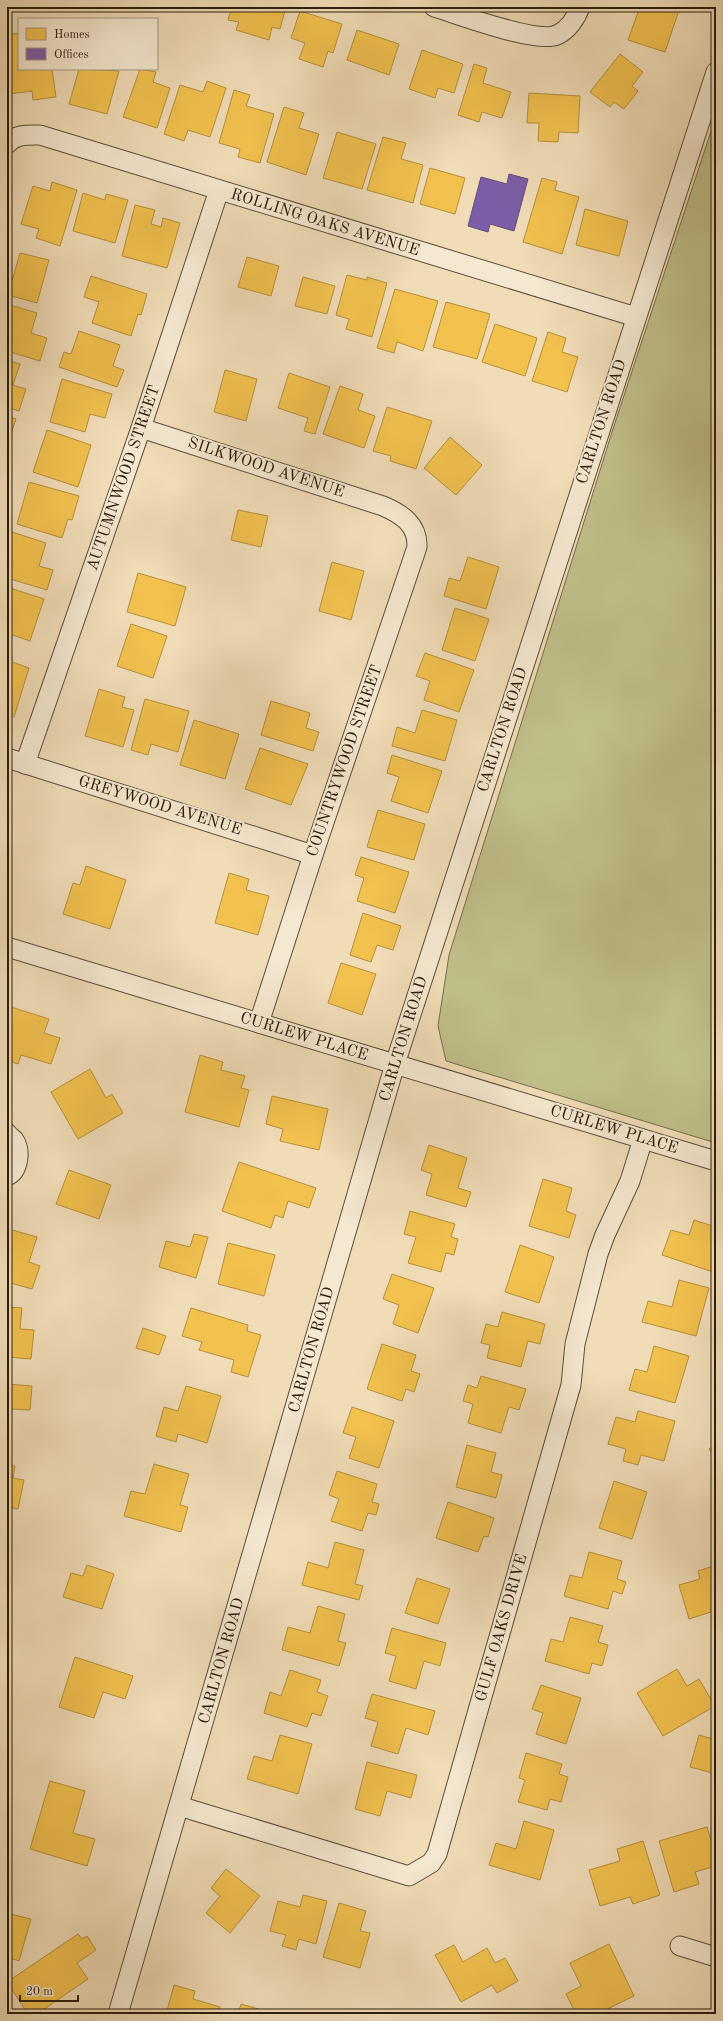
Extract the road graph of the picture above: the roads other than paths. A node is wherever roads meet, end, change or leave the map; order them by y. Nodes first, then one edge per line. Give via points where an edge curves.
1 (434, 7) edge
2 (579, 9) edge
3 (716, 72) edge
4 (10, 141) edge
5 (219, 190) junction
6 (636, 317) junction
7 (141, 428) junction
8 (390, 509) joint
9 (7, 758) edge
10 (26, 764) junction
11 (313, 855) junction
12 (7, 947) edge
13 (259, 1023) junction
14 (395, 1064) junction
15 (7, 1134) edge
16 (643, 1139) junction
17 (716, 1161) edge
18 (7, 1176) edge
19 (179, 1806) junction
20 (680, 1946) dead end
21 (716, 1957) edge
22 (118, 2014) edge

1 - 2 street via 538,37 557,35 572,22
3 - 6 street, CARLTON ROAD
4 - 5 street, ROLLING OAKS AVENUE via 21,135 40,135
5 - 6 street, ROLLING OAKS AVENUE
5 - 7 street, AUTUMNWOOD STREET
6 - 14 street, CARLTON ROAD
7 - 8 street, SILKWOOD AVENUE
7 - 10 street, AUTUMNWOOD STREET
8 - 11 street, COUNTRYWOOD STREET via 399,513 411,525 417,547
9 - 10 street, GREYWOOD AVENUE
10 - 11 street, GREYWOOD AVENUE
11 - 13 street, COUNTRYWOOD STREET
12 - 13 street, CURLEW PLACE
13 - 14 street, CURLEW PLACE
14 - 16 street, CURLEW PLACE
14 - 19 street, CARLTON ROAD
15 - 18 street via 15,1141 18,1154 16,1167 12,1174
16 - 17 street, CURLEW PLACE
16 - 19 street, GULF OAKS DRIVE via 630,1181 598,1254 575,1344 571,1385 439,1846 431,1863 409,1876
19 - 22 street, CARLTON ROAD
20 - 21 street

